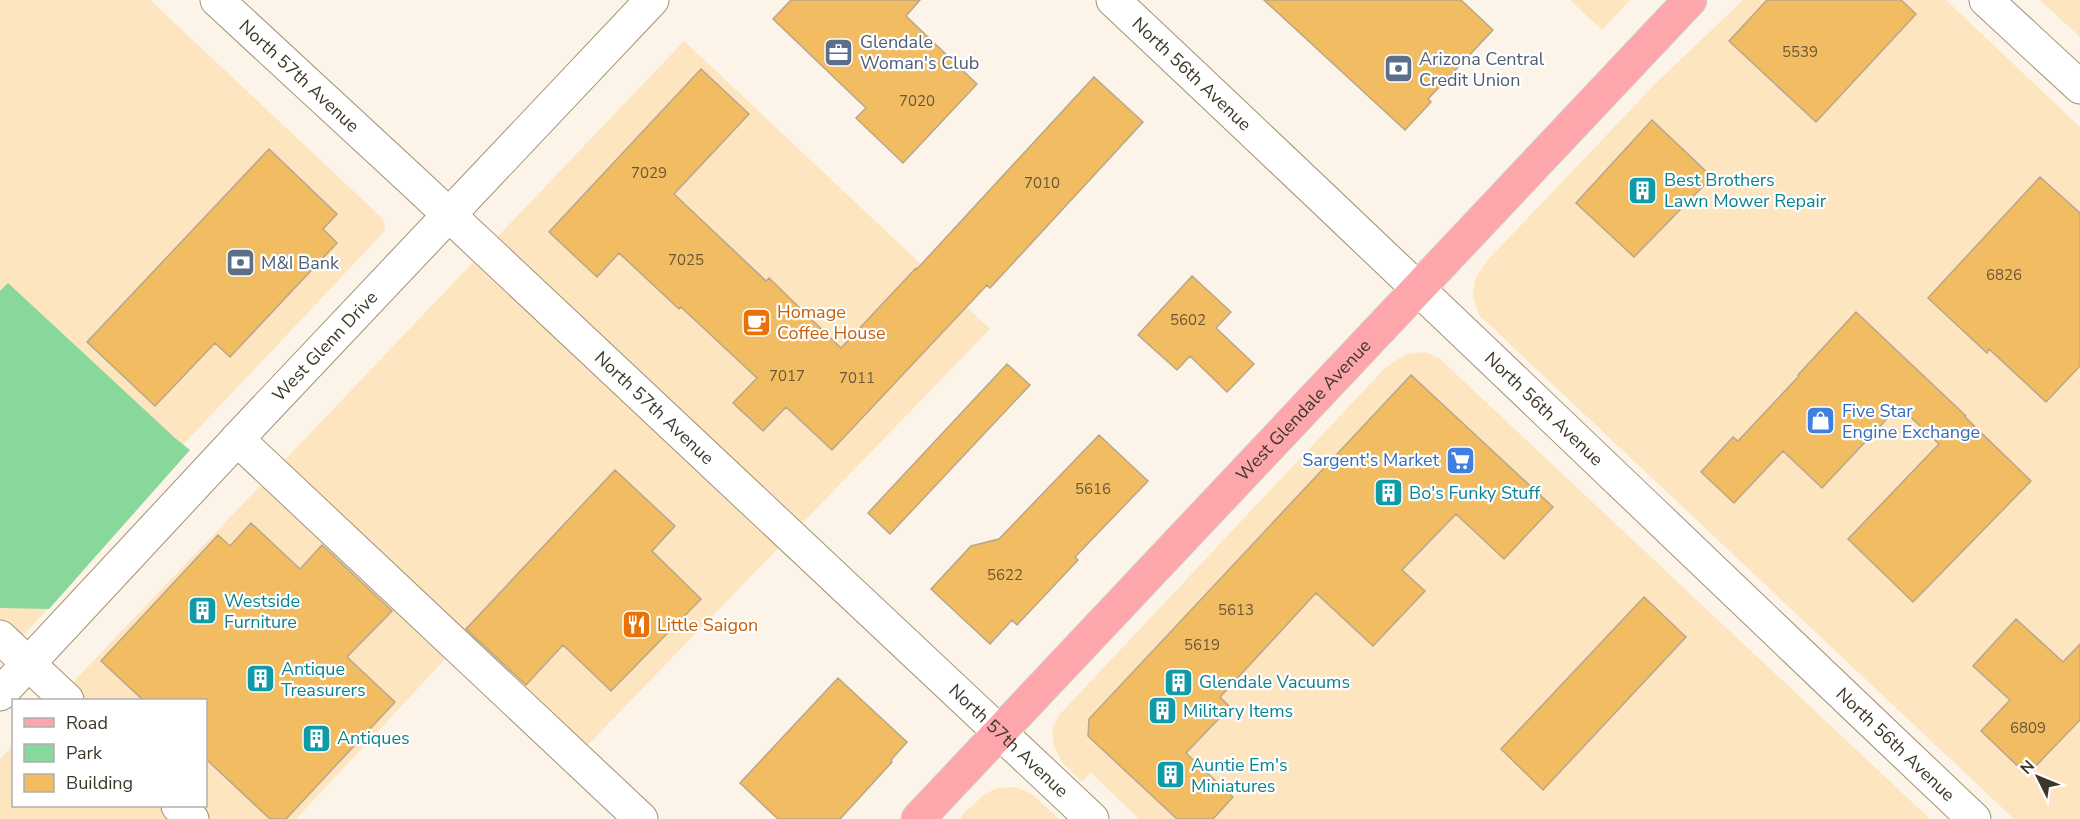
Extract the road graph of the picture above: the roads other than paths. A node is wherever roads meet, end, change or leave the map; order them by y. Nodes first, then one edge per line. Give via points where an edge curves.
1 (217, 0) edge
2 (652, 0) edge
3 (1113, 0) edge
4 (1690, 0) edge
5 (1986, 0) edge
6 (2080, 87) edge
7 (449, 216) junction
8 (1419, 288) junction
9 (237, 440) junction
10 (0, 637) edge
11 (28, 663) junction
12 (0, 694) edge
13 (66, 699) edge
14 (1000, 732) junction
15 (179, 807) edge
16 (192, 819) edge
17 (641, 819) edge
18 (918, 819) edge
19 (1092, 819) edge
20 (1974, 819) edge

1 - 7 street, North 57th Avenue
2 - 7 street, West Glenn Drive
3 - 8 street, North 56th Avenue
4 - 8 main road, West Glendale Avenue
5 - 6 street
7 - 9 street, West Glenn Drive
7 - 14 street, North 57th Avenue
8 - 14 main road, West Glendale Avenue
8 - 20 street, North 56th Avenue
9 - 11 street, West Glenn Drive
9 - 17 street
10 - 11 street
11 - 12 street, West Glenn Drive
11 - 13 street
14 - 18 main road, West Glendale Avenue
14 - 19 street, North 57th Avenue
15 - 16 street

